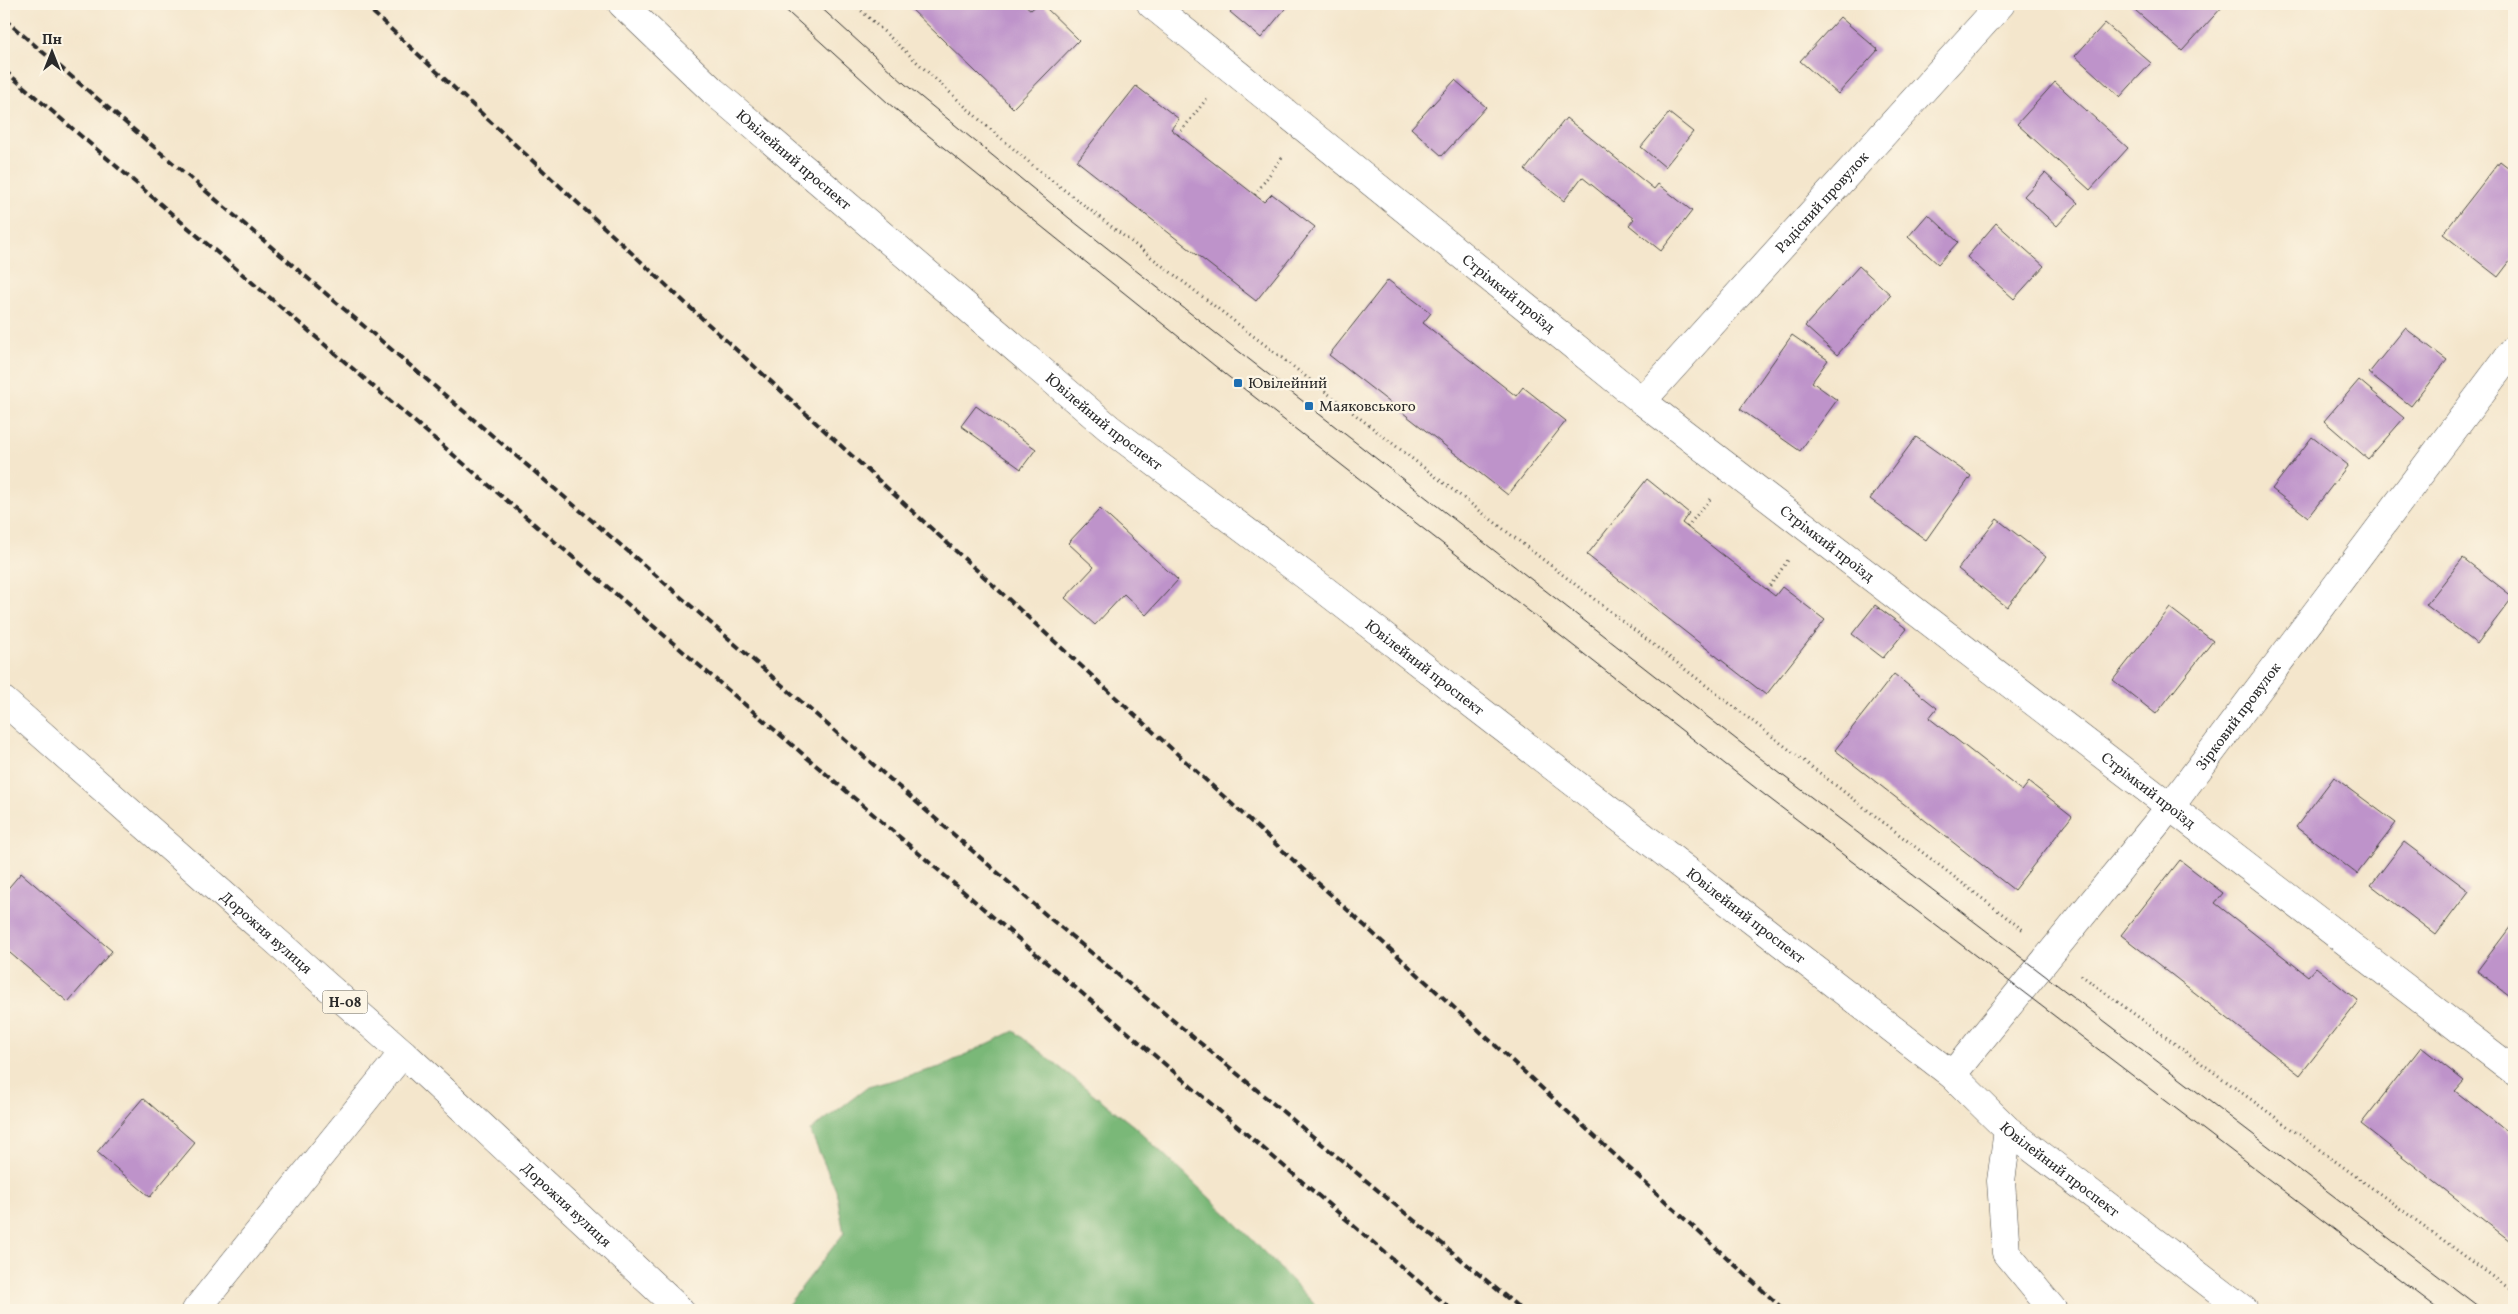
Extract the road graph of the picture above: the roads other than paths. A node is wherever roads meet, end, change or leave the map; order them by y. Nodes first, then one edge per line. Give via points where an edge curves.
1 (622, 4) edge
2 (1151, 4) edge
3 (2001, 4) edge
4 (2514, 349) edge
5 (1642, 401) junction
6 (4, 701) edge
7 (2170, 807) junction
8 (403, 1053) junction
9 (2514, 1071) edge
10 (1952, 1075) junction
11 (2008, 1130) junction
12 (196, 1310) edge
13 (680, 1310) edge
14 (2053, 1310) edge
15 (2244, 1310) edge

1 - 10 street, Ювілейний проспект via 713,90 1109,428 1330,594
2 - 5 street, Стрімкий проїзд
3 - 5 street, Радісний провулок
4 - 7 street, Зірковий провулок
5 - 7 street, Стрімкий проїзд
6 - 8 street, Дорожня вулиця / Н-08
7 - 9 street, Стрімкий проїзд
7 - 10 street, Зірковий провулок
8 - 12 street
8 - 13 street, Дорожня вулиця / Н-08
10 - 11 street, Ювілейний проспект
11 - 14 street via 2001,1181 2006,1253
11 - 15 street, Ювілейний проспект

